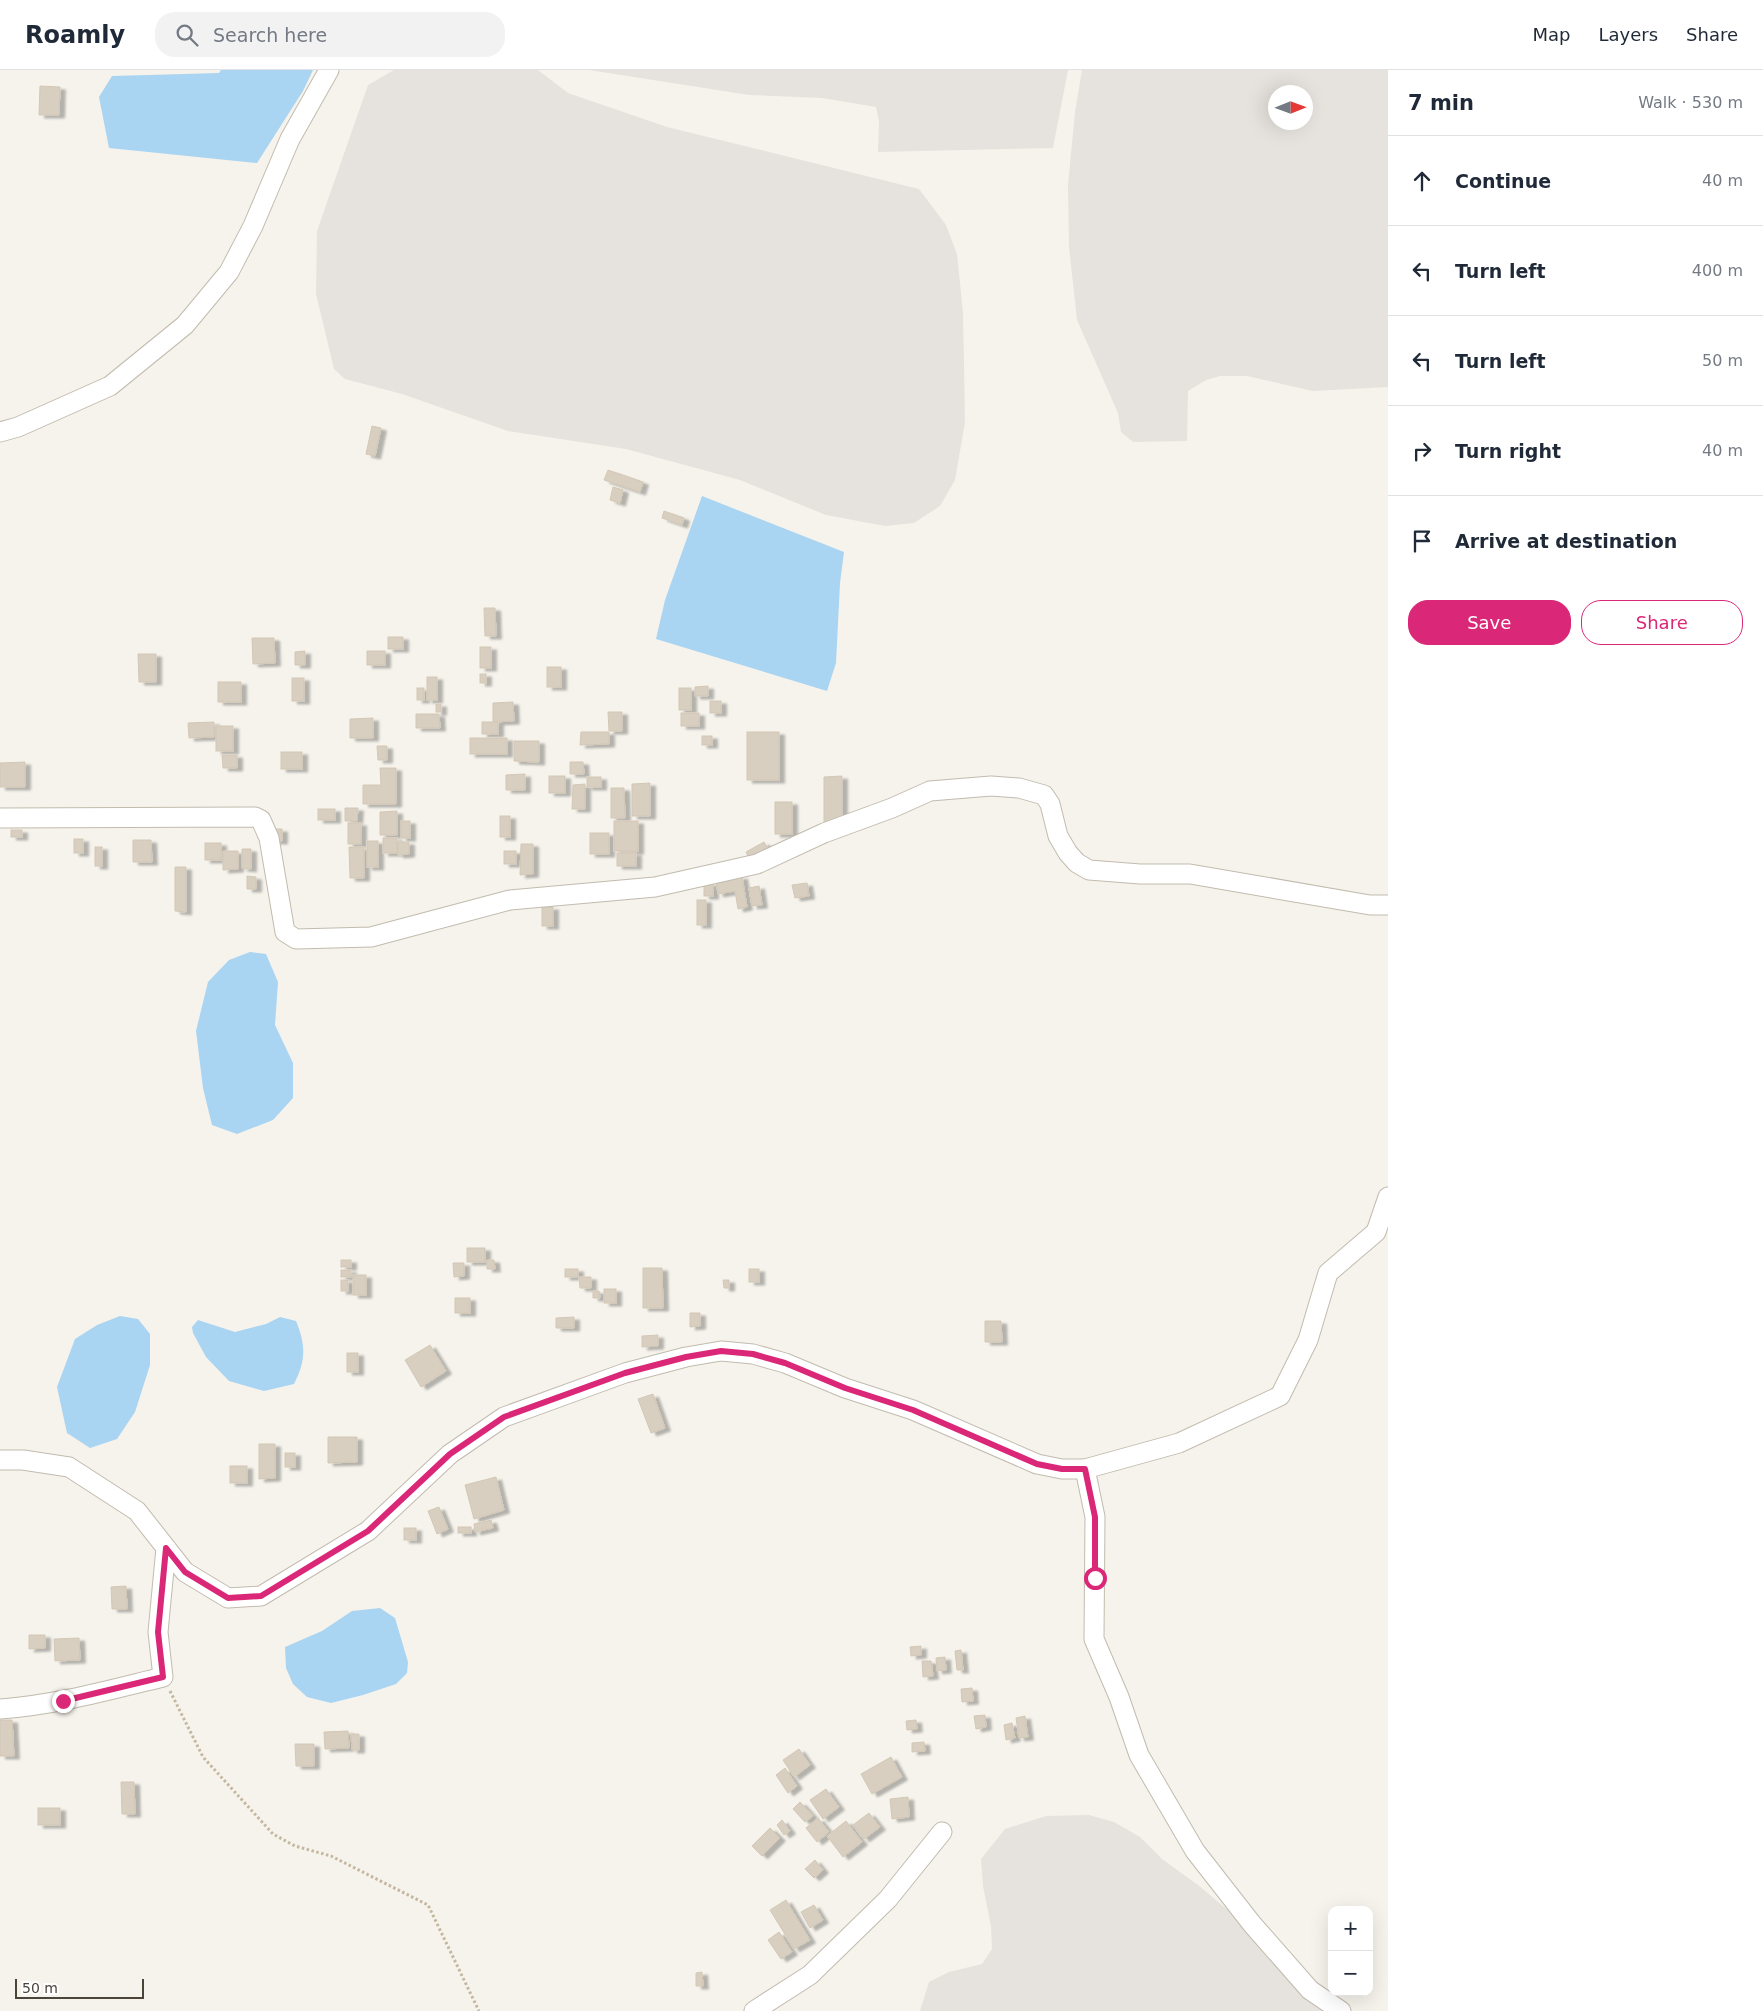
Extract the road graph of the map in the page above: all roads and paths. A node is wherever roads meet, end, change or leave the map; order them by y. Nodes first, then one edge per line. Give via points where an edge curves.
1 (329, 70) edge
2 (0, 432) edge
3 (0, 818) edge
4 (1388, 905) edge
5 (1388, 1197) edge
6 (0, 1460) edge
7 (1085, 1469) junction
8 (166, 1548) junction
9 (163, 1677) junction
10 (0, 1710) edge
11 (942, 1832) dead end
12 (479, 2011) edge
13 (754, 2011) edge
14 (1341, 2011) edge

1 - 2 street via 290,139 254,226 229,272 185,325 110,386
3 - 4 street via 255,817 261,820 269,838 285,932 296,939 371,937 510,900 655,887 720,873 757,864 824,833 930,791 991,786 1019,788 1044,795 1050,804 1058,836 1068,853 1089,870 1190,874 1370,905
5 - 7 street via 1376,1232 1328,1272 1308,1340 1280,1396 1179,1442
6 - 8 street via 69,1467 137,1511
7 - 8 street via 1037,1464 913,1410 845,1388 785,1363 753,1354 721,1351 625,1373 504,1417 450,1454 368,1531 261,1596 228,1598 185,1572
7 - 14 street via 1095,1517 1094,1639 1139,1755 1194,1851 1310,1990
8 - 9 street via 158,1632
9 - 10 street via 63,1701
9 - 12 path via 203,1758 273,1834 296,1846 331,1856 428,1905
11 - 13 street via 888,1899 810,1975

